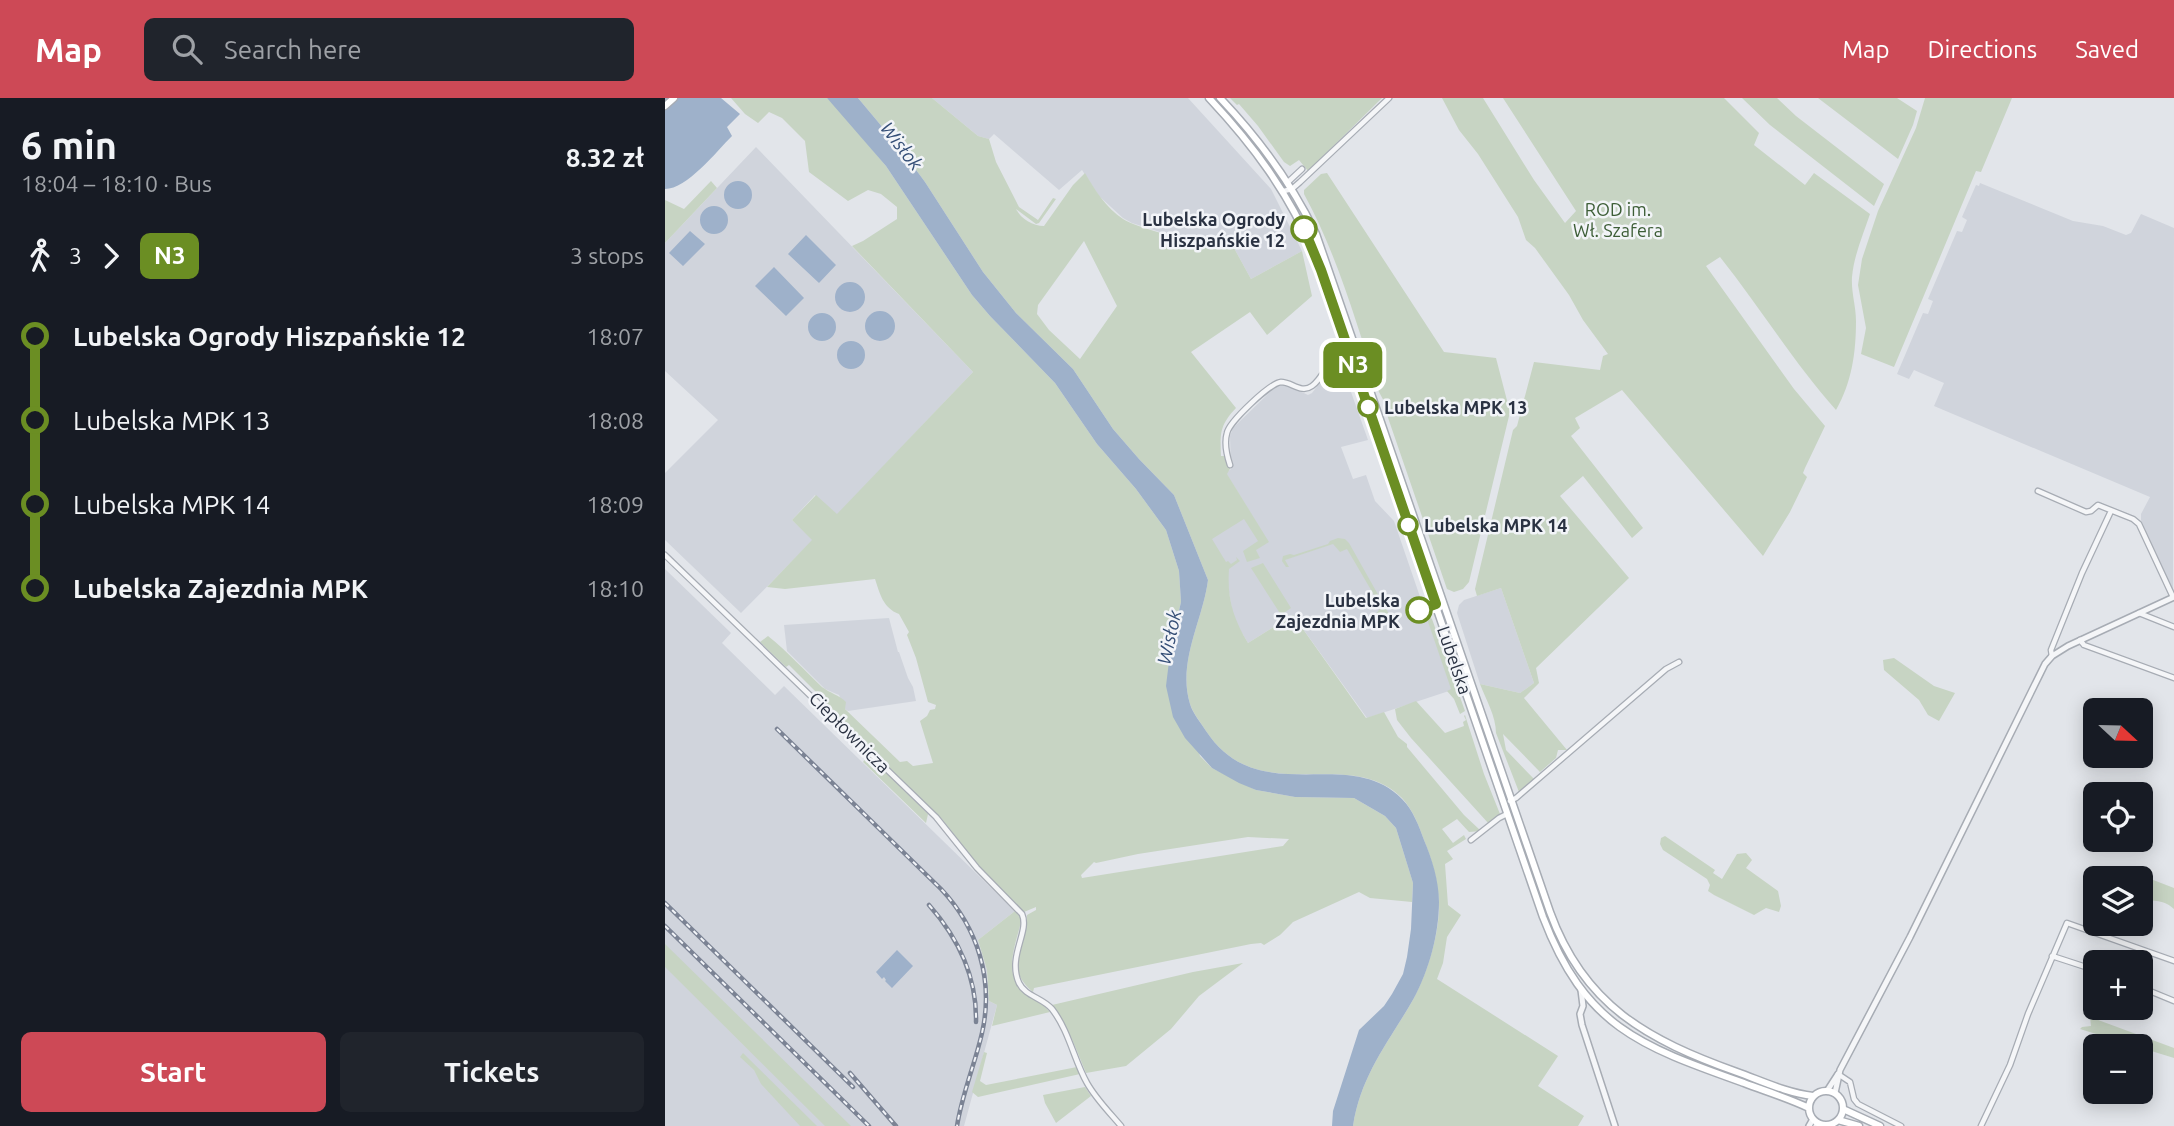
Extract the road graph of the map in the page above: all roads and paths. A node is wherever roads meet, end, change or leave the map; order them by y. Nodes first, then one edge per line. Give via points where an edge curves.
1 (674, 98) edge
2 (1209, 98) edge
3 (1220, 98) edge
4 (1389, 98) edge
5 (665, 106) edge
6 (1231, 110) junction
7 (1226, 115) junction
8 (1302, 169) dead end
9 (1287, 181) junction
10 (1292, 188) junction
11 (1284, 191) junction
12 (1355, 343) junction
13 (1347, 346) junction
14 (1230, 465) dead end
15 (2038, 491) dead end
16 (2111, 511) junction
17 (665, 555) edge
18 (2173, 597) edge
19 (2139, 613) junction
20 (2174, 628) edge
21 (2080, 640) junction
22 (2053, 656) junction
23 (1679, 662) dead end
24 (2174, 678) edge
25 (1512, 801) junction
26 (1506, 809) junction
27 (1471, 840) dead end
28 (2052, 956) junction
29 (2174, 961) edge
30 (2083, 966) edge
31 (1581, 990) junction
32 (2153, 992) edge
33 (2174, 1001) edge
34 (1595, 1005) junction
35 (1583, 1006) junction
36 (1649, 1033) junction
37 (1644, 1043) junction
38 (1839, 1074) junction
39 (1831, 1092) junction
40 (1814, 1096) junction
41 (1809, 1108) junction
42 (1843, 1109) junction
43 (1838, 1120) junction
44 (1814, 1124) edge
45 (1121, 1126) edge
46 (1615, 1126) edge
47 (1859, 1126) edge
48 (1880, 1126) edge
49 (1901, 1126) edge
50 (1981, 1126) edge

1 - 5 main road
2 - 7 main road, Lubelska
3 - 6 main road, Lubelska
4 - 10 street
6 - 7 main road
6 - 9 main road, Lubelska
7 - 11 main road, Lubelska
8 - 9 street
9 - 10 main road, Lubelska
9 - 11 street
10 - 11 street
10 - 12 main road, Lubelska via 1318,241
11 - 13 main road, Lubelska via 1314,253
12 - 13 street
12 - 25 main road, Lubelska
13 - 14 street via 1337,352 1312,386 1303,389 1278,382 1230,426 1226,440
13 - 26 main road, Lubelska
15 - 16 street via 2086,512 2098,505
16 - 18 street via 2139,524
16 - 22 street via 2062,624
17 - 45 street, Ciepłownicza via 936,817 1022,914 1015,956 1020,985 1052,1010 1087,1083
18 - 19 street
19 - 20 street
19 - 21 street
21 - 22 street
21 - 24 street
22 - 38 street via 2037,678
23 - 25 street
25 - 26 street
25 - 36 main road, Lubelska via 1570,957 1601,997
26 - 27 street
26 - 31 main road, Lubelska via 1552,939
28 - 29 street via 2067,923
28 - 30 street
28 - 50 street
31 - 34 main road, Lubelska
31 - 35 street
32 - 33 street
34 - 35 street
34 - 37 main road, Lubelska
35 - 46 street via 1581,1025
36 - 37 main road via 1652,1040
36 - 40 main road, Lubelska via 1706,1061
37 - 41 main road, Lubelska
38 - 39 street
38 - 49 street via 1850,1082 1857,1104
39 - 40 main road
39 - 42 main road via 1841,1100
40 - 41 main road
41 - 44 main road
42 - 43 main road
42 - 48 main road
43 - 44 main road
43 - 47 main road

